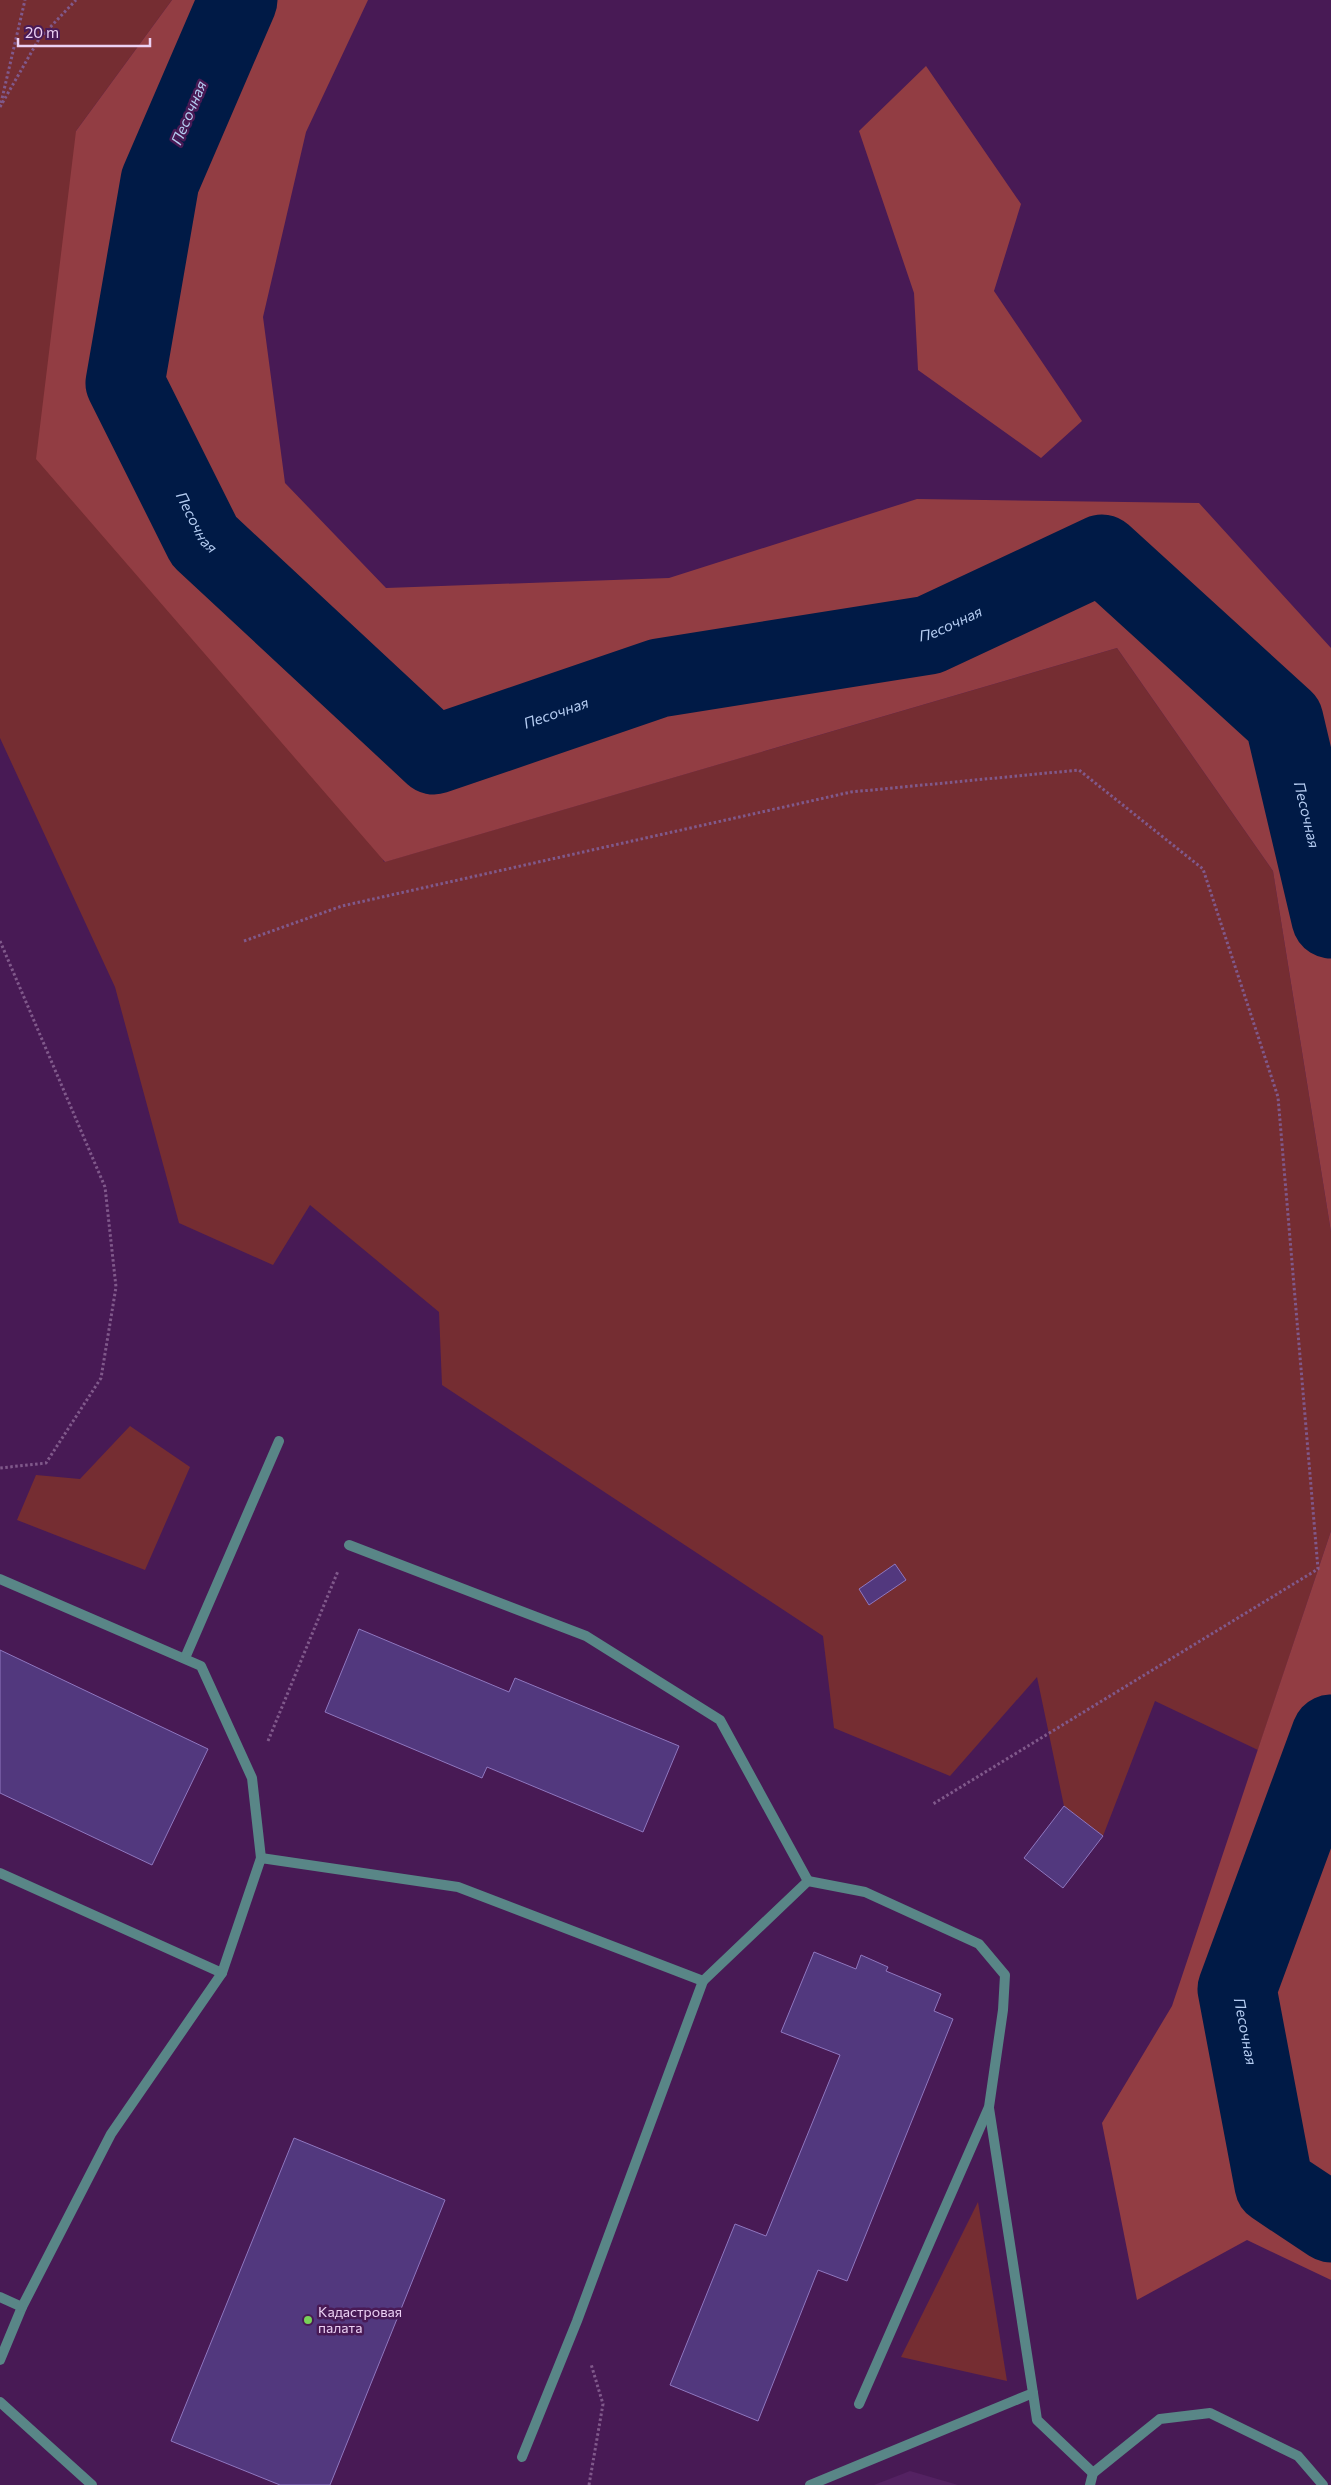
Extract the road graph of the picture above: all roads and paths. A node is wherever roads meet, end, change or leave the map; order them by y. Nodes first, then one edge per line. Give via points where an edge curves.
1 (25, 0) edge
2 (76, 0) edge
3 (0, 107) edge
4 (0, 941) edge
5 (244, 941) dead end
6 (279, 1441) dead end
7 (0, 1468) edge
8 (349, 1545) joint
9 (0, 1578) edge
10 (185, 1658) junction
11 (252, 1778) junction
12 (932, 1804) dead end
13 (261, 1858) junction
14 (0, 1874) edge
15 (808, 1881) junction
16 (222, 1973) junction
17 (703, 1981) junction
18 (989, 2107) junction
19 (0, 2297) edge
20 (22, 2307) junction
21 (577, 2321) junction
22 (0, 2360) edge
23 (1033, 2393) junction
24 (0, 2402) edge
25 (859, 2404) dead end
26 (522, 2457) dead end
27 (1093, 2473) junction
28 (92, 2485) edge
29 (588, 2485) edge
30 (810, 2485) edge
31 (1090, 2485) edge
32 (1323, 2485) edge

1 - 3 path
2 - 3 path via 39,39
4 - 7 path via 105,1187 116,1287 101,1378 46,1463
5 - 12 path via 342,906 851,792 1079,770 1202,869 1278,1098 1318,1569
6 - 10 street
8 - 11 path
8 - 15 street via 586,1636 720,1720
9 - 10 street
10 - 11 street via 202,1666
11 - 13 street
13 - 16 street
13 - 17 street via 458,1887
14 - 16 street
15 - 17 street
15 - 18 street via 865,1892 979,1944 1005,1975
16 - 20 street via 111,2134
17 - 21 street
18 - 23 street
18 - 25 street
19 - 20 street
20 - 22 street
21 - 26 street
21 - 29 path via 603,2404
23 - 27 street via 1037,2420
23 - 30 street
24 - 28 street
27 - 31 street
27 - 32 street via 1160,2419 1210,2413 1298,2456

